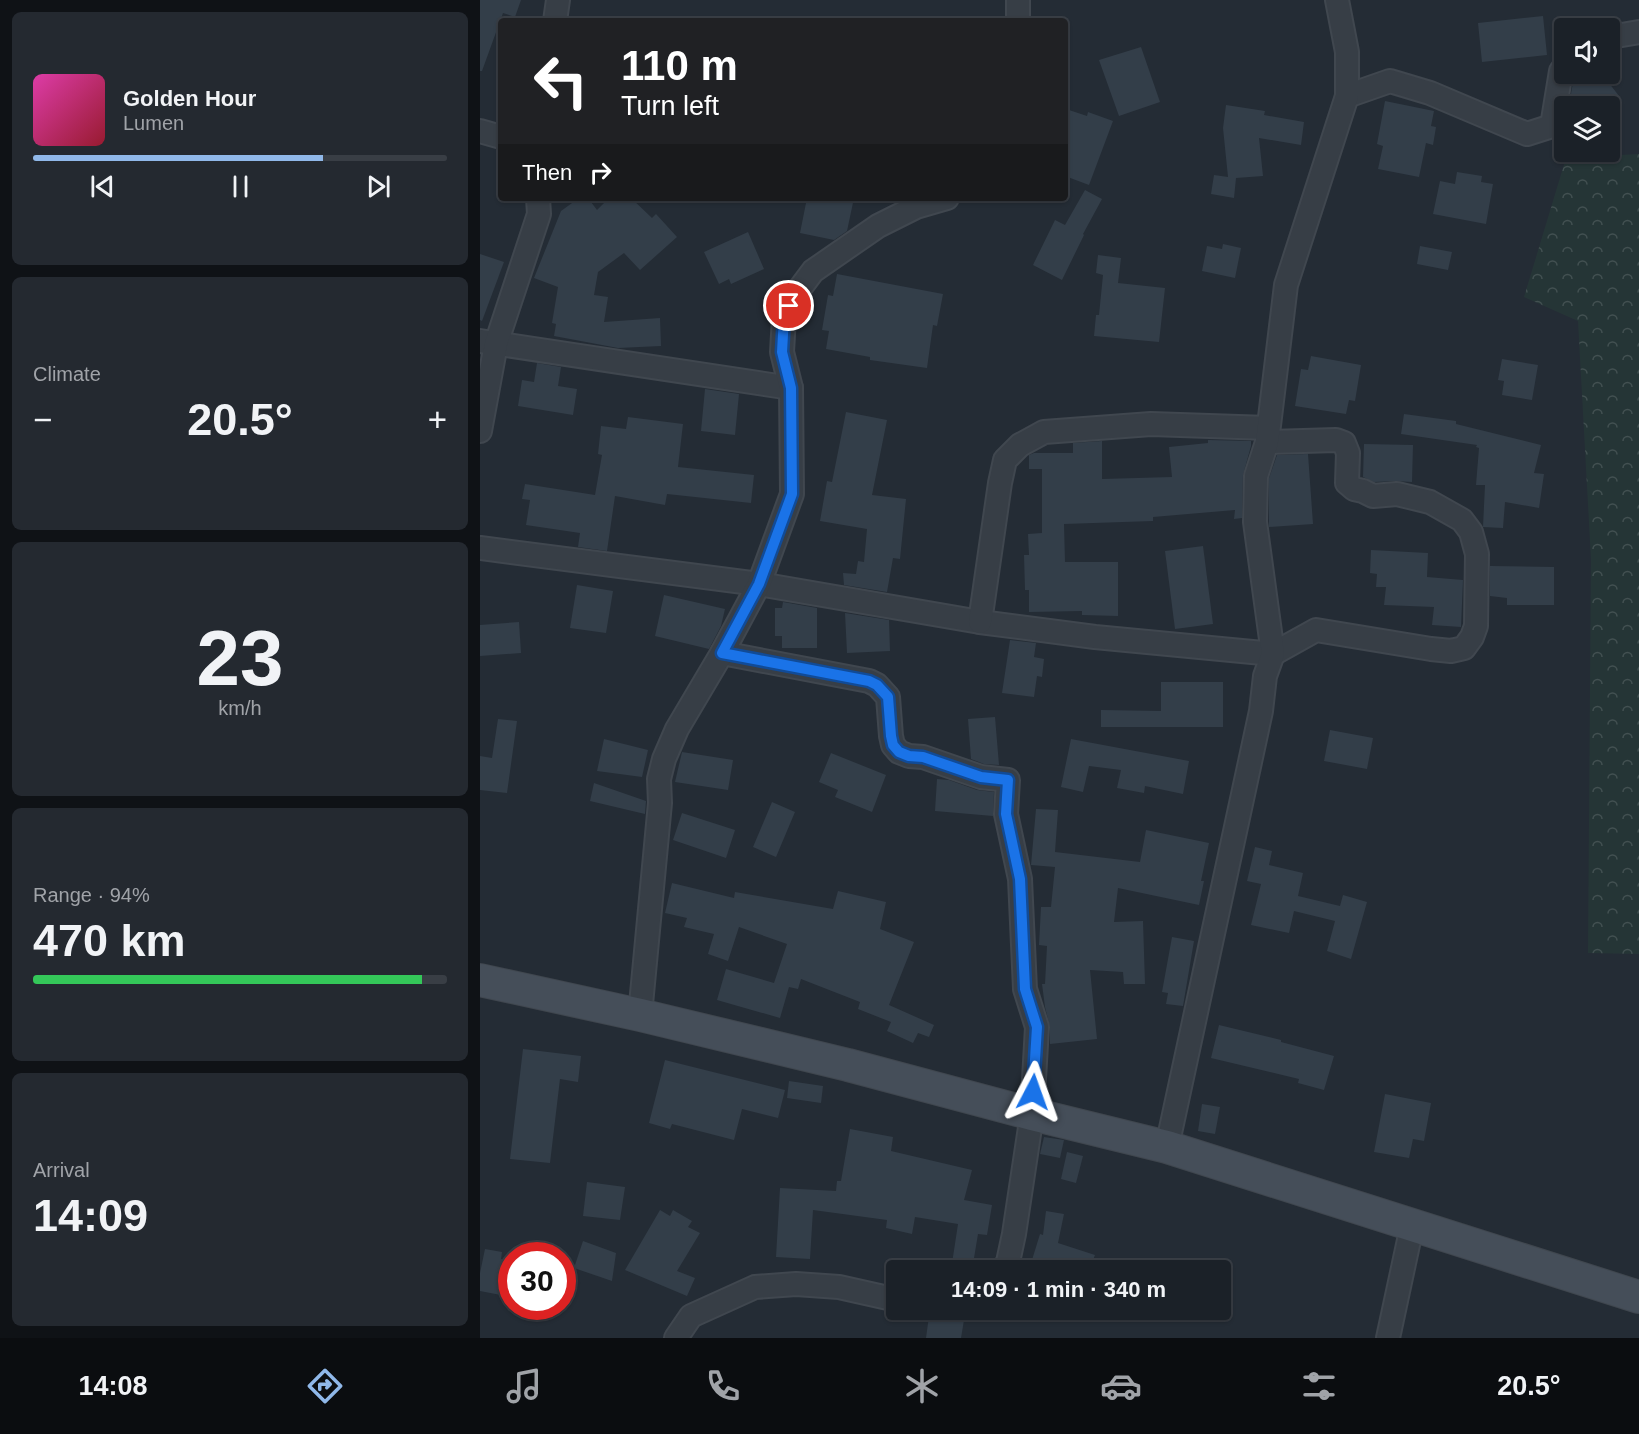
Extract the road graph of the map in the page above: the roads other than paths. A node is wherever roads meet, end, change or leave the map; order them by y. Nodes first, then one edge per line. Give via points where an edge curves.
1 (558, 0) edge
2 (1018, 0) edge
3 (1337, 0) edge
4 (555, 18) edge
5 (1018, 18) edge
6 (1639, 32) edge
7 (1620, 36) edge
8 (1559, 84) edge
9 (1347, 96) junction
10 (480, 130) edge
11 (498, 136) edge
12 (538, 201) edge
13 (937, 201) edge
14 (488, 342) edge
15 (791, 388) junction
16 (480, 431) edge
17 (1267, 435) junction
18 (480, 548) edge
19 (759, 584) junction
20 (980, 622) junction
21 (722, 653) junction
22 (1273, 654) junction
23 (480, 980) edge
24 (640, 1015) junction
25 (1032, 1114) junction
26 (1167, 1147) junction
27 (1412, 1226) junction
28 (1008, 1260) edge
29 (1639, 1297) edge
30 (886, 1298) edge
31 (676, 1338) edge
32 (1388, 1338) edge

1 - 4 street
2 - 5 street
3 - 9 street via 1347,52
6 - 7 street
8 - 9 street via 1552,126 1527,134 1430,93 1390,81
9 - 17 street via 1286,285
10 - 11 street
12 - 14 street via 539,214
13 - 15 street via 878,226 813,271 784,317 782,352
14 - 15 street
14 - 16 street
15 - 19 street via 792,494
17 - 20 street via 1139,425 1044,432 1020,445 1005,460
17 - 22 street via 1256,476 1255,522
17 - 22 street via 1344,443 1348,453 1347,483 1354,489 1372,496 1397,494 1430,502 1462,520 1471,532 1477,554 1476,626 1464,648 1431,649 1316,630
18 - 19 street
19 - 20 street
19 - 21 street
20 - 22 street
21 - 24 street via 677,729 659,779
21 - 25 street via 869,681 888,697 891,736 899,752 981,777 1008,780 1006,814 1020,879 1025,989 1037,1027
22 - 26 street via 1264,676 1261,711
23 - 24 street
24 - 25 street
25 - 26 street
25 - 28 street
26 - 27 street
27 - 29 street
27 - 32 street
30 - 31 street via 839,1287 755,1287 691,1316

